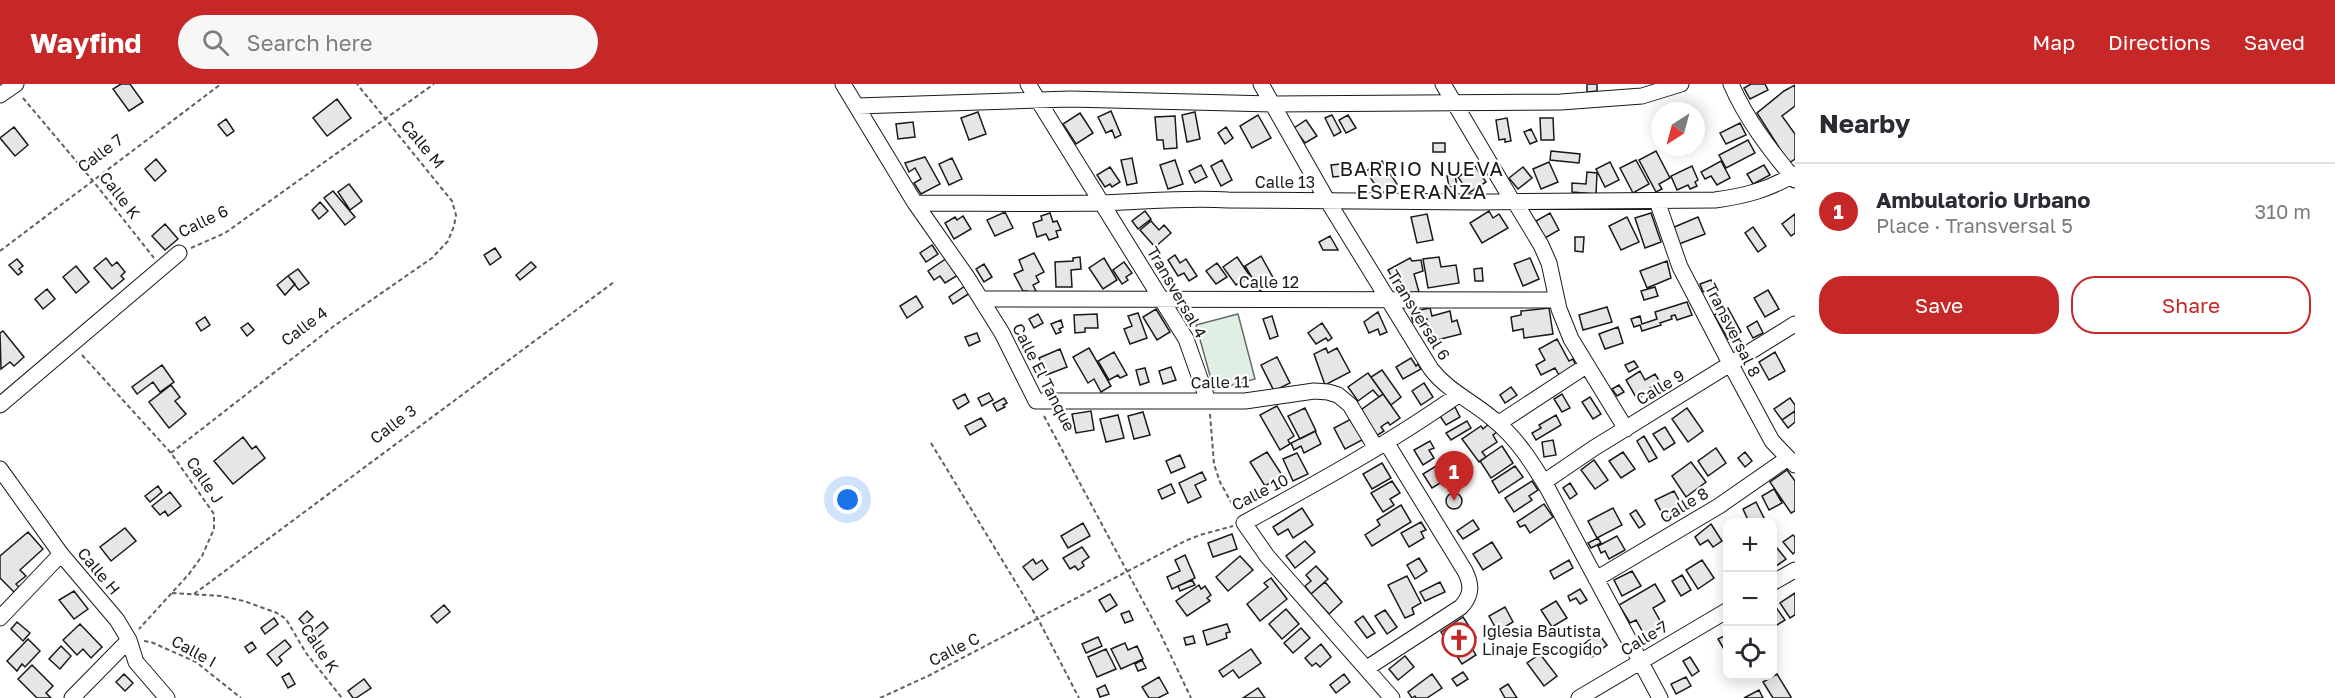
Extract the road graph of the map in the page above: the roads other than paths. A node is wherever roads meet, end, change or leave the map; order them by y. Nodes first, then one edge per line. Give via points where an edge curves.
1 (843, 84) edge
2 (1028, 84) edge
3 (1261, 84) edge
4 (1443, 84) edge
5 (1682, 84) edge
6 (1731, 84) edge
7 (14, 85) edge
8 (0, 95) edge
9 (1038, 100) junction
10 (1273, 104) junction
11 (1454, 104) junction
12 (857, 106) junction
13 (1794, 177) edge
14 (1327, 200) junction
15 (1657, 201) junction
16 (1514, 202) junction
17 (915, 203) junction
18 (1102, 203) junction
19 (179, 252) road end
20 (1162, 298) junction
21 (981, 299) junction
22 (1389, 300) junction
23 (1557, 300) junction
24 (1795, 324) edge
25 (1731, 365) junction
26 (1586, 366) junction
27 (1458, 395) junction
28 (1036, 401) joint
29 (1208, 401) junction
30 (0, 405) edge
31 (1498, 423) junction
32 (1626, 429) junction
33 (1381, 445) junction
34 (1791, 461) edge
35 (0, 469) edge
36 (1544, 482) junction
37 (61, 555) junction
38 (1795, 570) edge
39 (1596, 579) junction
40 (1777, 581) edge
41 (1723, 613) edge
42 (0, 618) edge
43 (129, 640) junction
44 (1640, 662) junction
45 (1366, 668) junction
46 (72, 698) edge
47 (168, 698) edge
48 (1392, 698) edge
49 (1579, 698) edge
50 (1660, 698) edge

1 - 12 street, Calle El Tanque
2 - 9 street, Transversal 4
3 - 10 street, Transversal 6
4 - 11 street
5 - 11 street via 1642,96
6 - 13 street via 1763,140
7 - 8 street
9 - 10 street
9 - 12 street
9 - 18 street, Transversal 4
10 - 11 street
10 - 14 street, Transversal 6
11 - 16 street
12 - 17 street, Calle El Tanque
13 - 15 street, Calle 13 via 1746,196
14 - 16 street, Calle 13
14 - 18 street, Calle 13 via 1189,197
14 - 22 street, Transversal 6
15 - 16 street, Calle 13
15 - 25 street, Transversal 8 via 1680,267
16 - 23 street via 1541,245
17 - 18 street, Calle 13
17 - 21 street, Calle El Tanque
18 - 20 street, Transversal 4
19 - 30 street, Calle 6
20 - 21 street, Calle 12
20 - 22 street, Calle 12
20 - 29 street, Transversal 4 via 1186,339
21 - 28 street, Calle El Tanque
22 - 23 street, Calle 12
22 - 27 street, Transversal 6 via 1431,369
23 - 26 street
24 - 25 street, Calle 9
25 - 32 street, Calle 9
25 - 34 street, Transversal 8 via 1764,429
26 - 31 street
26 - 32 street
27 - 31 street, Transversal 6
27 - 33 street, Calle 10
28 - 29 street, Calle 11
29 - 33 street, Calle 11 via 1245,401 1314,391 1338,395
31 - 36 street, Transversal 6
32 - 36 street, Calle 9
33 - 45 street, Calle 11 via 1465,571 1470,594 1461,607
33 - 45 street, Calle 10 via 1244,523 1267,556
34 - 39 street, Calle 8
35 - 37 street, Calle H
36 - 39 street, Transversal 6
37 - 42 street
37 - 43 street, Calle H
38 - 40 street
39 - 44 street, Transversal 6
41 - 44 street, Calle 7
43 - 46 street
43 - 47 street, Calle H via 136,662
44 - 49 street, Calle 7
44 - 50 street, Transversal 6
45 - 48 street

